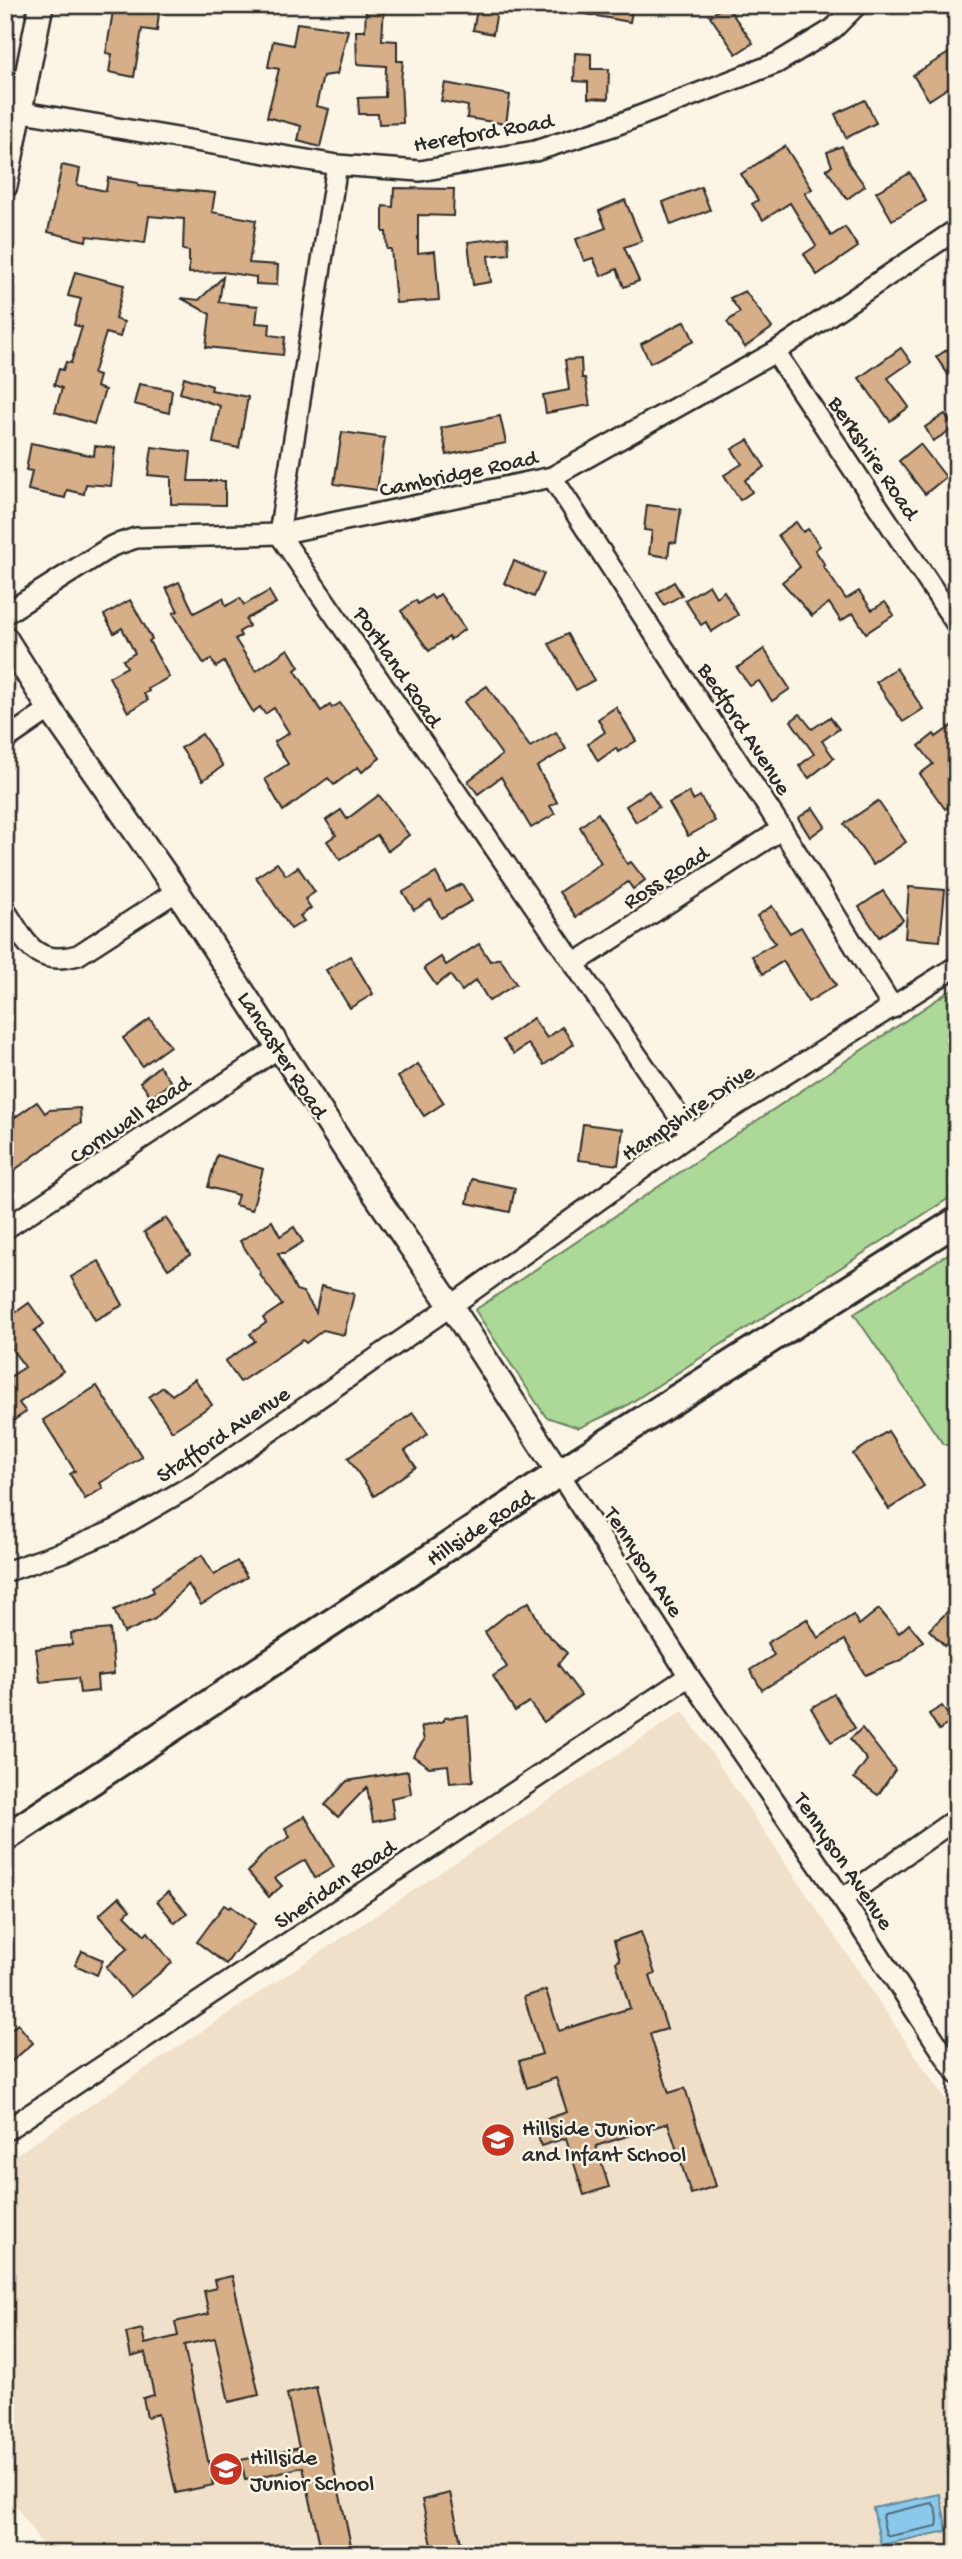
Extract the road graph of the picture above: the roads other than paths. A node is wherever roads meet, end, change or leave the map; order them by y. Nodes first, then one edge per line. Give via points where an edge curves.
1 (41, 5) edge
2 (857, 5) edge
3 (13, 111) edge
4 (337, 165) junction
5 (5, 186) edge
6 (957, 229) edge
7 (775, 352) junction
8 (552, 477) junction
9 (279, 534) junction
10 (5, 614) edge
11 (957, 625) edge
12 (5, 638) edge
13 (50, 709) junction
14 (5, 740) edge
15 (782, 829) junction
16 (177, 891) junction
17 (5, 909) edge
18 (574, 964) junction
19 (957, 966) edge
20 (894, 1008) junction
21 (280, 1047) junction
22 (691, 1134) junction
23 (957, 1221) edge
24 (5, 1229) edge
25 (451, 1306) junction
26 (559, 1473) junction
27 (5, 1572) edge
28 (690, 1676) junction
29 (957, 1818) edge
30 (5, 1838) edge
31 (842, 1899) junction
32 (957, 2074) edge
33 (5, 2131) edge

1 - 3 street
2 - 4 street, Hereford Road via 833,29 777,63 535,151 420,171
3 - 4 street, Hereford Road
3 - 5 street
4 - 9 street
6 - 7 street, Cambridge Road
7 - 8 street, Cambridge Road
7 - 11 street, Berkshire Road
8 - 9 street, Cambridge Road
8 - 15 street, Bedford Avenue
9 - 10 street, Cambridge Road via 136,538 112,546
9 - 18 street, Portland Road
12 - 13 street, Lancaster Road
13 - 14 street
13 - 16 street, Lancaster Road
15 - 18 street, Ross Road
15 - 20 street, Bedford Avenue
16 - 17 street via 67,958 42,956 30,948
16 - 21 street, Lancaster Road
18 - 22 street, Portland Road
19 - 20 street, Hampshire Drive
20 - 22 street, Hampshire Drive
21 - 24 street, Cornwall Road
21 - 25 street, Lancaster Road
22 - 25 street, Hampshire Drive
23 - 26 main road, Hillside Road
25 - 26 street, Lancaster Road
25 - 27 street, Stafford Avenue via 196,1482 115,1530
26 - 28 street, Tennyson Ave
26 - 30 main road, Hillside Road
28 - 31 street, Tennyson Avenue
28 - 33 street, Sheridan Road
29 - 31 street
31 - 32 street, Tennyson Avenue

